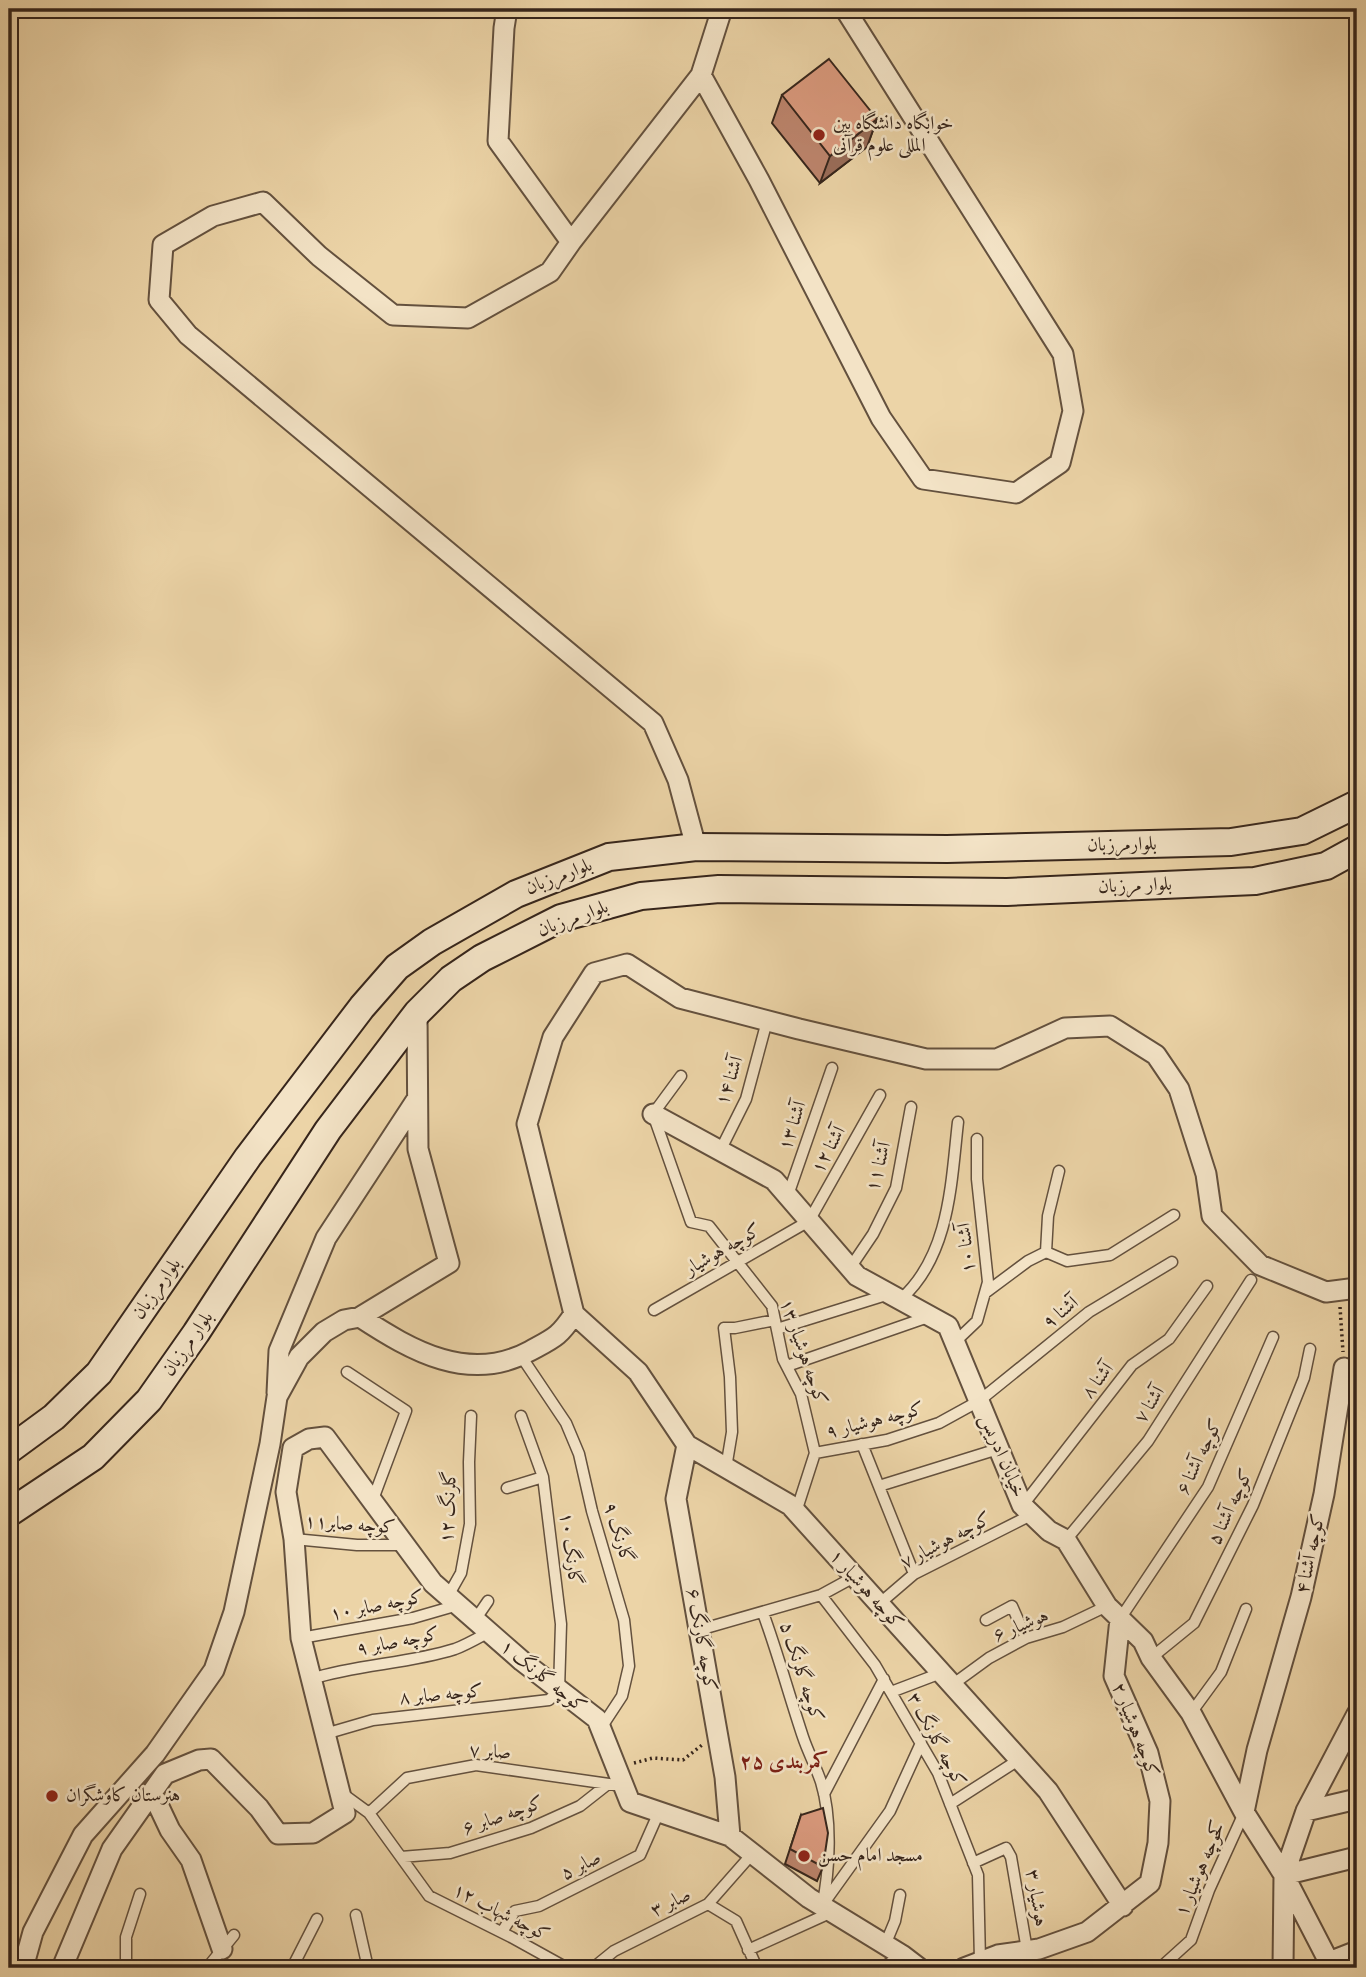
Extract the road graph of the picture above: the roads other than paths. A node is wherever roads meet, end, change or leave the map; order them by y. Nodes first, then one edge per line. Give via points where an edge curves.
1 (507, 9) edge
2 (722, 9) edge
3 (845, 9) edge
4 (701, 75) junction
5 (571, 242) junction
6 (1357, 804) edge
7 (696, 847) junction
8 (1357, 849) edge
9 (416, 1013) junction
10 (767, 1021) junction
11 (832, 1068) dead end
12 (681, 1076) dead end
13 (880, 1096) dead end
14 (418, 1098) junction
15 (911, 1107) dead end
16 (653, 1114) junction
17 (958, 1122) dead end
18 (977, 1139) dead end
19 (720, 1151) junction
20 (1059, 1171) dead end
21 (788, 1196) junction
22 (1174, 1215) dead end
23 (809, 1221) junction
24 (1046, 1252) junction
25 (738, 1262) junction
26 (1172, 1262) dead end
27 (850, 1268) junction
28 (1251, 1280) dead end
29 (1207, 1286) dead end
30 (1349, 1289) edge
31 (985, 1293) junction
32 (895, 1297) junction
33 (654, 1310) dead end
34 (574, 1314) junction
35 (930, 1316) junction
36 (360, 1317) junction
37 (776, 1325) junction
38 (1273, 1337) dead end
39 (955, 1342) junction
40 (1310, 1349) dead end
41 (521, 1356) junction
42 (786, 1366) junction
43 (1344, 1368) road end
44 (347, 1372) dead end
45 (276, 1397) junction
46 (979, 1401) junction
47 (471, 1416) dead end
48 (521, 1416) dead end
49 (862, 1444) junction
50 (687, 1445) junction
51 (998, 1449) junction
52 (9, 1450) edge
53 (816, 1453) junction
54 (726, 1468) junction
55 (543, 1477) junction
56 (879, 1486) junction
57 (507, 1488) dead end
58 (371, 1503) junction
59 (1028, 1510) junction
60 (796, 1512) junction
61 (9, 1513) edge
62 (294, 1539) junction
63 (1066, 1540) junction
64 (404, 1545) junction
65 (914, 1574) junction
66 (854, 1577) junction
67 (821, 1595) junction
68 (453, 1601) junction
69 (488, 1601) dead end
70 (879, 1604) junction
71 (1246, 1609) dead end
72 (1114, 1612) junction
73 (763, 1613) junction
74 (986, 1620) dead end
75 (482, 1626) junction
76 (699, 1630) junction
77 (301, 1638) junction
78 (1026, 1638) junction
79 (1151, 1658) junction
80 (310, 1679) junction
81 (884, 1679) junction
82 (947, 1679) junction
83 (559, 1690) junction
84 (891, 1692) junction
85 (1191, 1713) junction
86 (1357, 1714) edge
87 (601, 1729) junction
88 (325, 1734) junction
89 (921, 1744) junction
90 (1020, 1759) junction
91 (616, 1779) junction
92 (152, 1792) junction
93 (340, 1792) junction
94 (823, 1794) junction
95 (1357, 1799) edge
96 (950, 1804) junction
97 (1307, 1811) junction
98 (369, 1812) junction
99 (659, 1812) junction
100 (1244, 1812) junction
101 (730, 1836) junction
102 (752, 1854) junction
103 (401, 1857) junction
104 (1357, 1857) edge
105 (973, 1863) junction
106 (1284, 1875) junction
107 (140, 1894) dead end
108 (900, 1895) dead end
109 (708, 1904) junction
110 (1123, 1906) junction
111 (827, 1909) junction
112 (356, 1915) dead end
113 (317, 1919) dead end
114 (502, 1932) junction
115 (228, 1942) joint
116 (748, 1950) junction
117 (894, 1950) junction
118 (1027, 1950) junction
119 (1357, 1951) edge
120 (553, 1965) edge
121 (972, 1965) edge
122 (1330, 1965) edge
123 (67, 1967) edge
124 (23, 1968) edge
125 (125, 1968) edge
126 (207, 1968) edge
127 (292, 1968) edge
128 (368, 1968) edge
129 (568, 1968) edge
130 (593, 1968) edge
131 (757, 1968) edge
132 (882, 1968) edge
133 (919, 1968) edge
134 (1160, 1968) edge
135 (1283, 1968) edge

1 - 5 street via 498,141
2 - 4 street
3 - 4 street via 1063,354 1073,411 1060,463 1016,493 923,479 881,418
4 - 5 street
5 - 7 street via 550,272 468,318 393,315 263,202 213,216 163,245 159,300 188,335 653,723 678,780
6 - 7 main road, بلوارمرزبان via 1302,831 1231,842 947,849
7 - 52 main road, بلوارمرزبان via 609,857 516,894 397,967 248,1157 99,1373 54,1417
8 - 9 main road, بلوار مرزبان via 1326,866 1255,881 1007,891 719,889 641,896 561,918 482,958 451,979
9 - 14 street
9 - 61 main road, بلوار مرزبان via 328,1130 149,1400 93,1457
10 - 19 lane, آشنا ۱۴ via 746,1099
10 - 30 street via 926,1059 997,1059 1065,1028 1110,1026 1156,1055 1179,1089 1206,1174 1212,1216 1260,1265 1326,1292
10 - 34 street via 680,998 627,964 594,973 553,1037 527,1124
11 - 21 lane, آشنا ۱۳
12 - 16 lane
13 - 23 lane, آشنا ۱۲
14 - 36 street via 418,1149 449,1263
14 - 45 street via 326,1238 279,1350
15 - 27 lane, آشنا ۱۱ via 896,1188
16 - 19 street, خیابان ادریس
16 - 25 lane, کوچه هوشیار ۱۳ via 691,1222 709,1226
17 - 32 lane, آشنا ۱۰ via 947,1211 936,1248 916,1286
18 - 31 lane, آشنا ۱۰ via 988,1282
19 - 21 street, خیابان ادریس via 774,1180
20 - 24 lane via 1048,1216
21 - 23 street, خیابان ادریس
22 - 24 lane via 1110,1255 1067,1261
23 - 25 lane, کوچه هوشیار
23 - 27 street, خیابان ادریس
24 - 31 lane
25 - 33 lane, کوچه هوشیار
25 - 37 lane, کوچه هوشیار ۱۳ via 772,1306
26 - 46 lane, آشنا ۹ via 1089,1312
27 - 32 street, خیابان ادریس
28 - 63 lane, آشنا ۷ via 1148,1441
29 - 59 lane, آشنا ۸ via 1168,1339 1132,1366
31 - 39 lane, آشنا ۱۰ via 977,1321
32 - 35 street, خیابان ادریس
32 - 37 lane
34 - 41 street via 561,1334
34 - 50 street, کوچه هوشیار ۱ via 638,1372
35 - 39 street, خیابان ادریس via 948,1326
35 - 42 lane
36 - 41 street via 404,1346 463,1366 502,1363
36 - 45 street via 324,1332 299,1357
37 - 42 lane, کوچه هوشیار ۱۳
37 - 54 lane via 724,1328 732,1432
38 - 72 lane, کوچه آشنا ۶ via 1208,1487
39 - 46 street, خیابان ادریس
40 - 79 lane, کوچه آشنا ۵ via 1304,1378 1253,1505 1194,1623
41 - 87 lane, گارنگ ۹ via 566,1423 579,1454 624,1620 629,1666 622,1696
42 - 53 lane, کوچه هوشیار ۱۳ via 801,1394
43 - 100 street, کوچه آشنا ۴ via 1324,1494 1301,1597
44 - 58 lane via 406,1411
45 - 124 street via 234,1612 214,1671 155,1754 83,1835 33,1931
46 - 49 lane, کوچه هوشیار ۹ via 939,1423
46 - 51 street, خیابان ادریس
47 - 68 lane, گلرنگ ۱۲ via 470,1524
48 - 55 lane, گارنگ ۱۰
49 - 53 lane, کوچه هوشیار ۹
49 - 56 lane
50 - 54 street, کوچه هوشیار ۱
50 - 76 street, کوچه گارنگ ۶ via 676,1499
51 - 56 lane
51 - 59 street, خیابان ادریس
53 - 60 lane
54 - 60 street, کوچه هوشیار ۱
55 - 57 lane
55 - 83 lane, گارنگ ۱۰ via 561,1624
56 - 65 lane
58 - 62 street, کوچه گلرنگ ۱ via 325,1437 309,1439 293,1448 286,1492
58 - 64 street, کوچه گلرنگ ۱
59 - 63 street, خیابان ادریس
59 - 65 lane, کوچه هوشیار ۷
60 - 66 street, کوچه هوشیار ۱
62 - 64 lane, کوچه صابر۱۱
62 - 77 street
63 - 72 street, خیابان ادریس
64 - 68 street, کوچه گلرنگ ۱
65 - 70 lane, کوچه هوشیار ۷
66 - 67 lane
66 - 70 street, کوچه هوشیار ۱
67 - 73 lane
67 - 81 lane, کوچه گلرنگ ۳
68 - 75 street, کوچه گلرنگ ۱
68 - 77 lane, کوچه صابر ۱۰ via 413,1618
69 - 75 lane
70 - 82 street, کوچه هوشیار ۱
71 - 85 lane via 1222,1672
72 - 78 lane, هوشیار ۶
72 - 79 street, خیابان ادریس via 1143,1641
72 - 110 street, کوچه هوشیار ۲ via 1114,1676 1148,1753 1160,1801 1150,1883
73 - 76 lane
73 - 94 lane, کوچه گلرنگ ۵
74 - 78 lane via 1012,1606
75 - 80 lane, کوچه صابر ۹ via 456,1648
75 - 83 street, کوچه گلرنگ ۱
76 - 101 street, کوچه گارنگ ۶ via 725,1777
77 - 80 street
78 - 82 lane, هوشیار ۶
79 - 85 street, خیابان ادریس
80 - 88 street
81 - 84 lane, کوچه گلرنگ ۳
81 - 94 lane
82 - 84 lane, هوشیار ۶
82 - 90 street, کوچه هوشیار ۱
83 - 87 street, کوچه گلرنگ ۱ via 597,1719
83 - 88 lane, کوچه صابر ۸ via 549,1700 373,1720
84 - 89 lane, کوچه گلرنگ ۳
85 - 100 street, خیابان ادریس
86 - 97 street
87 - 91 street, کوچه گلرنگ ۱
88 - 93 street
89 - 96 lane, کوچه گلرنگ ۳
89 - 111 lane via 890,1811
90 - 96 lane
90 - 110 street, کوچه هوشیار ۱ via 1048,1791
91 - 98 lane, صابر ۷ via 476,1765 407,1778
91 - 99 street, کوچه گلرنگ ۱ via 630,1802
91 - 103 lane, کوچه صابر ۶ via 580,1806 531,1828 450,1853
92 - 93 street via 165,1774 211,1759 278,1834 313,1833 345,1813
92 - 115 street via 191,1860
92 - 123 street via 112,1849
93 - 98 lane, کوچه شهاب ۱۲
94 - 111 lane, کوچه گلرنگ ۵ via 828,1827
95 - 97 street
96 - 105 lane, کوچه گلرنگ ۳
97 - 106 street
98 - 103 lane, کوچه شهاب ۱۲
99 - 101 street, کوچه گلرنگ ۱
99 - 114 lane, صابر ۵ via 640,1855 539,1906 514,1911
100 - 106 street, خیابان ادریس
100 - 134 lane, کحوچه هوشیار ۱ via 1191,1940
101 - 102 street, کوچه گلرنگ ۱
102 - 109 lane, صابر ۳
102 - 111 street, کوچه گلرنگ ۱
103 - 114 lane, کوچه شهاب ۱۲ via 429,1896
104 - 106 street
105 - 118 lane, هوشیار ۳ via 1006,1848 1012,1857
105 - 121 lane, کوچه گلرنگ ۳ via 978,1875
106 - 122 street, خیابان ادریس
106 - 135 street
107 - 125 lane via 126,1937
108 - 117 lane
109 - 116 lane via 736,1921
109 - 130 lane, صابر ۳ via 614,1951
110 - 118 street, کوچه هوشیار ۲ via 1087,1932
111 - 116 lane
111 - 117 street, کوچه گلرنگ ۱
112 - 128 lane
113 - 127 lane
114 - 120 lane, کوچه شهاب ۱۲
115 - 126 lane
116 - 131 lane
117 - 132 lane
117 - 133 street, کوچه گلرنگ ۱
118 - 121 street, کوچه هوشیار ۲
119 - 122 street
120 - 129 lane, کوچه شهاب ۱۲

